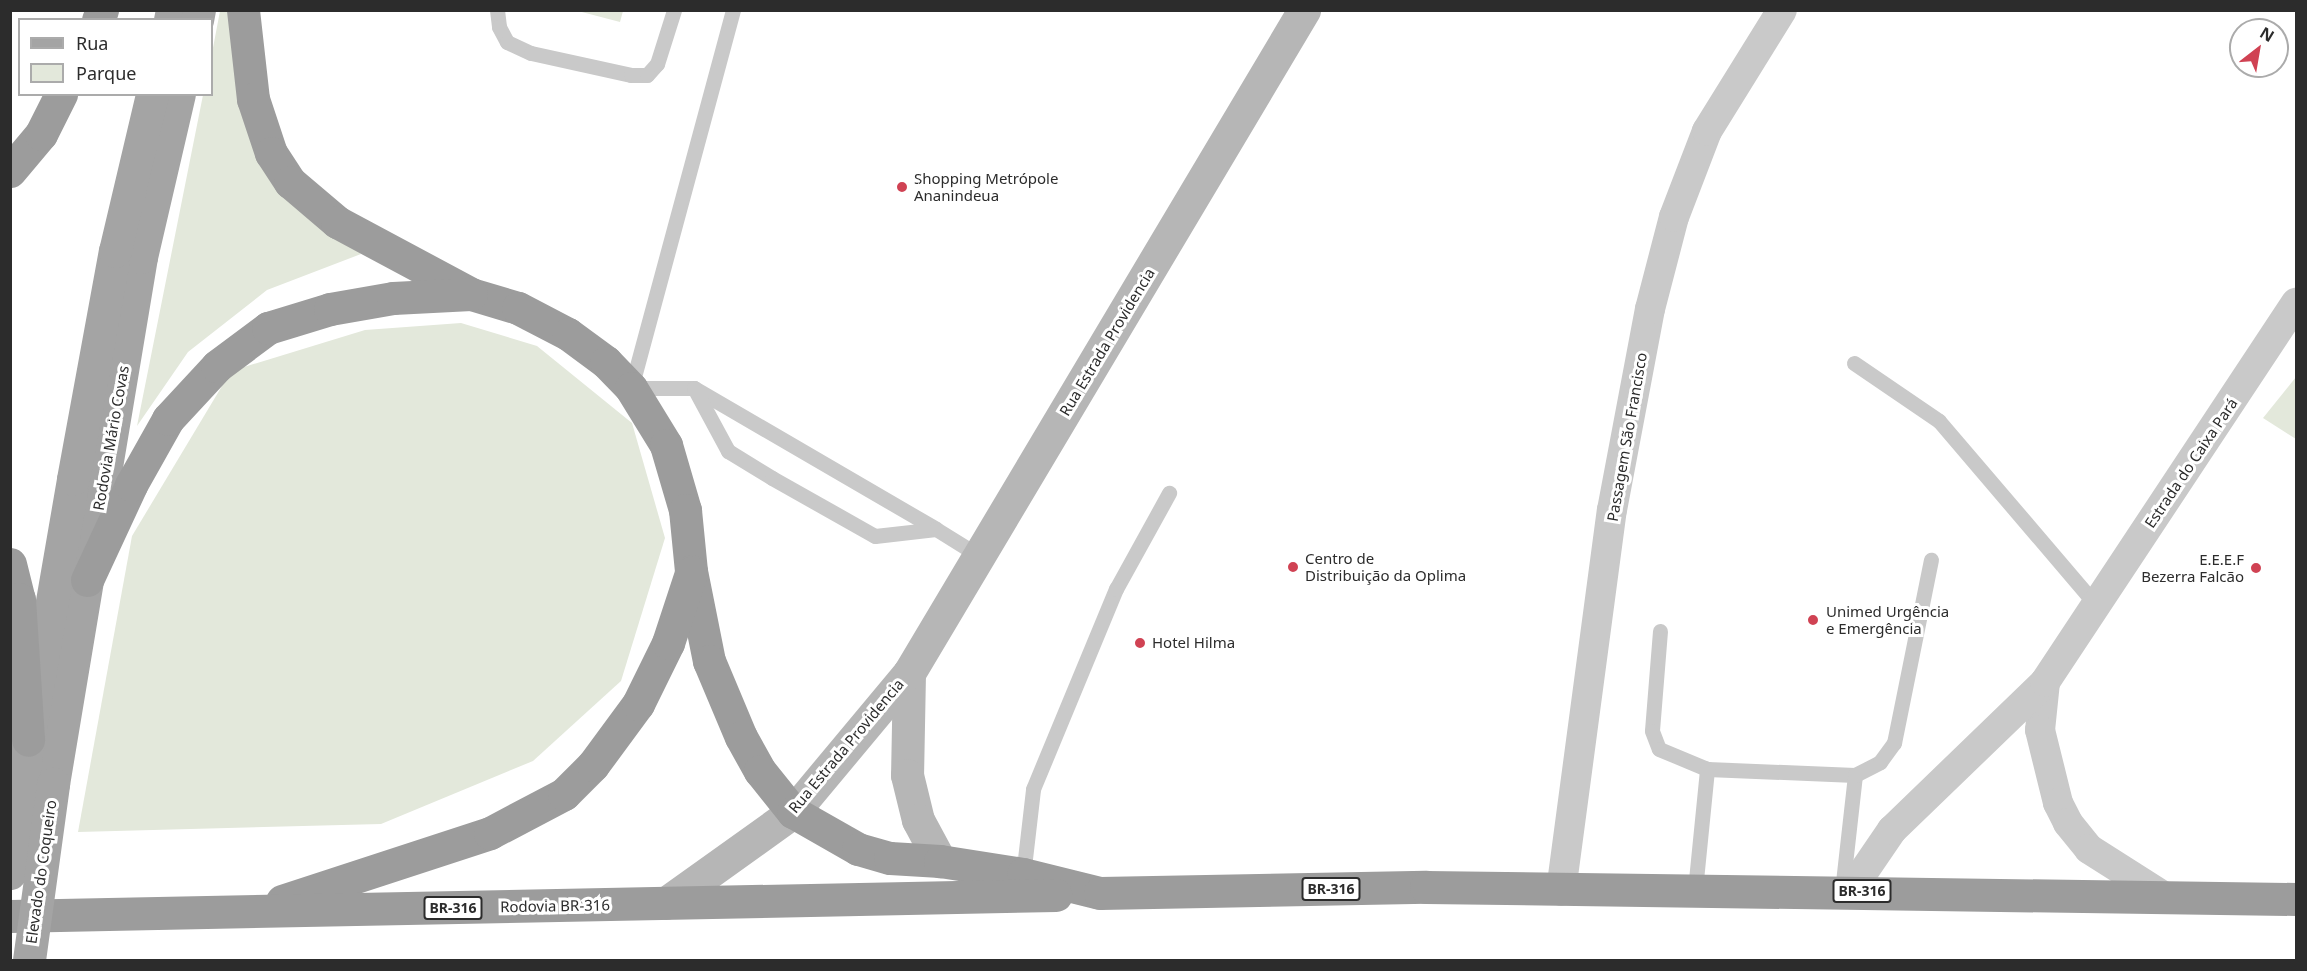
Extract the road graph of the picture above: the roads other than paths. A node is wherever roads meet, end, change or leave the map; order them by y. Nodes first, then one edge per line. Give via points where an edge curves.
1 (243, 10) edge
2 (497, 10) edge
3 (674, 10) edge
4 (733, 10) edge
5 (1304, 10) edge
6 (1782, 10) edge
7 (60, 96) edge
8 (152, 96) edge
9 (179, 96) edge
10 (10, 171) edge
11 (471, 294) junction
12 (2296, 303) edge
13 (1854, 363) dead end
14 (632, 388) junction
15 (694, 388) junction
16 (1169, 493) dead end
17 (936, 529) junction
18 (978, 555) junction
19 (1930, 560) dead end
20 (10, 564) edge
21 (691, 571) junction
22 (87, 580) junction
23 (2096, 605) junction
24 (1660, 631) dead end
25 (909, 673) junction
26 (2045, 682) junction
27 (28, 740) junction
28 (1707, 769) junction
29 (1855, 775) junction
30 (38, 783) junction
31 (793, 812) junction
32 (940, 861) junction
33 (10, 873) edge
34 (1022, 885) junction
35 (1695, 890) junction
36 (1847, 890) junction
37 (1561, 891) junction
38 (2163, 896) junction
39 (2296, 899) edge
40 (666, 903) junction
41 (240, 913) junction
42 (10, 916) edge
43 (29, 960) edge

1 - 11 highway via 253,99 271,153 290,182 337,222
2 - 3 lane via 499,27 507,42 531,53 632,75 647,75 657,64
4 - 14 lane
5 - 18 main road, Rua Estrada Providencia
6 - 37 street, Passagem São Francisco via 1707,131 1674,217 1650,309 1612,510
7 - 10 highway via 41,134
8 - 27 main road, Rodovia Mário Covas via 115,250
9 - 22 main road, Rodovia Mário Covas via 141,257
11 - 14 highway via 518,308 568,334 606,362
11 - 22 highway via 393,298 330,309 268,328 234,353 168,419 131,485
12 - 23 street, Estrada do Caixa Pará
13 - 23 lane via 1939,421
14 - 15 lane
14 - 21 highway via 666,445 686,510
15 - 17 lane
15 - 17 lane via 728,451 772,478 874,536
16 - 34 lane via 1116,589 1033,789
17 - 18 lane
18 - 25 main road, Rua Estrada Providencia
19 - 29 lane via 1894,743 1880,762
20 - 27 highway via 19,599
21 - 31 highway via 713,672 760,771
21 - 41 highway via 668,643 638,704 593,765 564,794 490,833 406,864
22 - 30 main road, Rodovia Mário Covas
23 - 26 street, Estrada do Caixa Pará
24 - 28 lane via 1652,731 1659,749
25 - 31 main road, Rua Estrada Providencia
25 - 32 main road, Rua Estrada Providencia via 907,775 918,820
26 - 36 street, Estrada do Caixa Pará via 1892,830
26 - 38 street, Estrada do Caixa Pará via 2040,729 2055,794 2068,824 2089,849
27 - 30 main road, Rodovia Mário Covas
28 - 29 lane
28 - 35 lane
29 - 36 lane
30 - 33 main road, Elevado do Coqueiro
30 - 43 main road, Elevado do Coqueiro, bridge
31 - 32 highway via 858,849 890,858
31 - 40 main road, Rua Estrada Providencia
32 - 34 highway
34 - 37 highway, BR-316 via 1100,893 1426,887
34 - 40 highway, Rodovia BR-316 / BR-316
35 - 36 highway, BR-316
35 - 37 highway, BR-316
36 - 38 highway, BR-316
38 - 39 highway, BR-316
40 - 41 highway, Rodovia BR-316 / BR-316
41 - 42 highway, Rodovia BR-316 / BR-316

